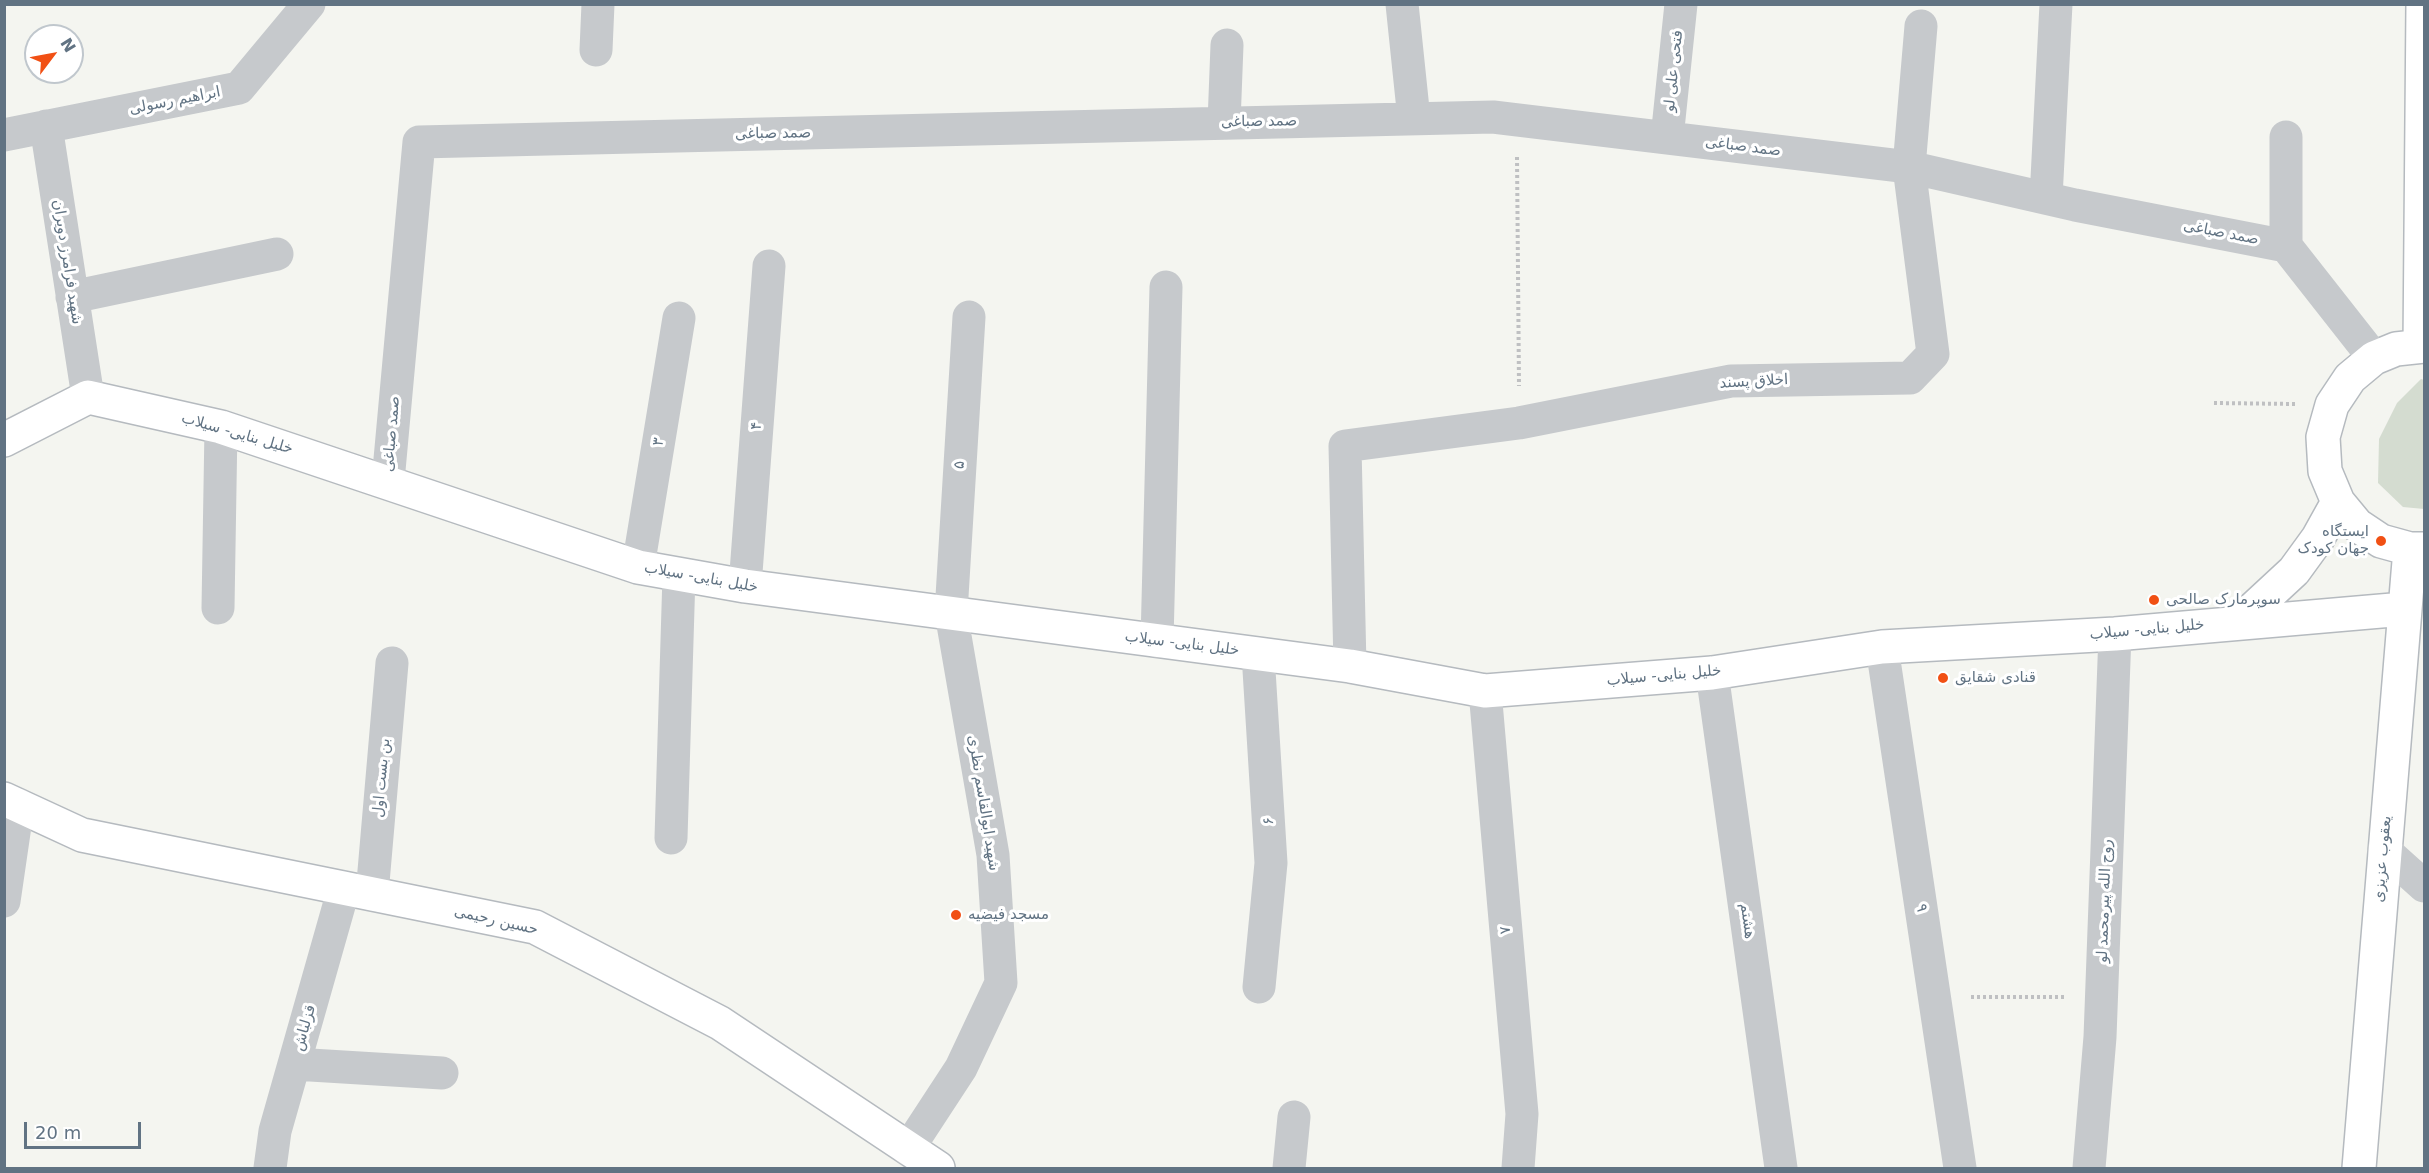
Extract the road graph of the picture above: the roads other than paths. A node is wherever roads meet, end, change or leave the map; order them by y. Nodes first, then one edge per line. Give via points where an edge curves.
1 (309, 4) edge
2 (597, 4) edge
3 (1402, 4) edge
4 (1681, 4) edge
5 (2056, 4) edge
6 (2423, 4) edge
7 (1920, 26) dead end
8 (1227, 45) dead end
9 (596, 50) dead end
10 (1414, 119) junction
11 (1224, 123) junction
12 (46, 126) junction
13 (4, 135) edge
14 (2286, 137) dead end
15 (1667, 138) junction
16 (1909, 166) junction
17 (2046, 198) junction
18 (2286, 246) junction
19 (277, 254) dead end
20 (769, 266) dead end
21 (1166, 287) dead end
22 (72, 297) junction
23 (969, 317) dead end
24 (679, 318) dead end
25 (2422, 346) edge
26 (2374, 358) junction
27 (88, 397) junction
28 (222, 427) junction
29 (4, 440) edge
30 (388, 482) junction
31 (2338, 502) junction
32 (2417, 549) edge
33 (638, 567) junction
34 (680, 575) junction
35 (745, 586) junction
36 (218, 608) dead end
37 (2404, 609) junction
38 (951, 614) junction
39 (2240, 621) junction
40 (2115, 634) junction
41 (1157, 641) junction
42 (1882, 647) junction
43 (1258, 654) junction
44 (392, 663) dead end
45 (1350, 666) junction
46 (1712, 673) junction
47 (1485, 691) junction
48 (11, 802) edge
49 (670, 838) dead end
50 (2384, 850) junction
51 (2424, 886) edge
52 (358, 891) junction
53 (4, 901) edge
54 (1259, 987) dead end
55 (294, 1064) junction
56 (441, 1073) dead end
57 (1294, 1117) dead end
58 (908, 1149) junction
59 (270, 1168) edge
60 (938, 1168) edge
61 (1289, 1168) edge
62 (1518, 1168) edge
63 (1781, 1168) edge
64 (1960, 1168) edge
65 (2089, 1168) edge
66 (2359, 1168) edge

1 - 12 street, ابراهیم رسولی via 239,88
2 - 9 street
3 - 10 street
4 - 15 street, فتحی علی لو
5 - 17 street
6 - 25 street
7 - 16 street
8 - 11 street
10 - 11 street, صمد صباغی
10 - 15 street, صمد صباغی via 1493,117
11 - 30 street, صمد صباغی via 419,142
12 - 13 street, ابراهیم رسولی
12 - 22 street, شهید فرامرز دویران
14 - 18 street
15 - 16 street, صمد صباغی
16 - 17 street, صمد صباغی
16 - 45 street, اخلاق پسند via 1933,354 1910,378 1731,381 1519,423 1345,446
17 - 18 street, صمد صباغی
18 - 26 street
19 - 22 street
20 - 35 street, ۴
21 - 41 street
22 - 27 street, شهید فرامرز دویران
23 - 38 street, ۵
24 - 33 street, ۳
25 - 26 street via 2396,349
26 - 31 street via 2350,378 2332,405 2323,437 2325,471
27 - 28 street, خلیل بنایی- سیلاب
27 - 29 street
28 - 30 street, خلیل بنایی- سیلاب
28 - 36 street
30 - 33 street, خلیل بنایی- سیلاب
31 - 32 street via 2357,525 2381,541
31 - 39 street via 2319,538 2294,570
32 - 37 street, یعقوب عزیزی
33 - 34 street, خلیل بنایی- سیلاب
34 - 35 street, خلیل بنایی- سیلاب
34 - 49 street
35 - 38 street, خلیل بنایی- سیلاب
37 - 39 street, خلیل بنایی- سیلاب
37 - 50 street, یعقوب عزیزی
38 - 41 street, خلیل بنایی- سیلاب
38 - 58 street, شهید ابوالقاسم نظری via 993,855 1001,983 961,1068
39 - 40 street, خلیل بنایی- سیلاب
40 - 42 street, خلیل بنایی- سیلاب
40 - 65 street, روح الله پیرمحمد لو via 2102,996
41 - 43 street, خلیل بنایی- سیلاب
42 - 46 street, خلیل بنایی- سیلاب
42 - 64 street, ۹
43 - 45 street, خلیل بنایی- سیلاب
43 - 54 street, ۶ via 1271,863
44 - 52 street, بن بست اول
45 - 47 street, خلیل بنایی- سیلاب
46 - 47 street, خلیل بنایی- سیلاب
46 - 63 street, هشتم
47 - 62 street, ۷ via 1522,1114
48 - 52 street, حسین رحیمی via 82,835
48 - 53 street
50 - 51 street
50 - 66 street, یعقوب عزیزی
52 - 55 street, قزلباش
52 - 58 street, حسین رحیمی via 535,927 720,1023
55 - 56 street
55 - 59 street, قزلباش via 275,1131
57 - 61 street
58 - 60 street, حسین رحیمی

